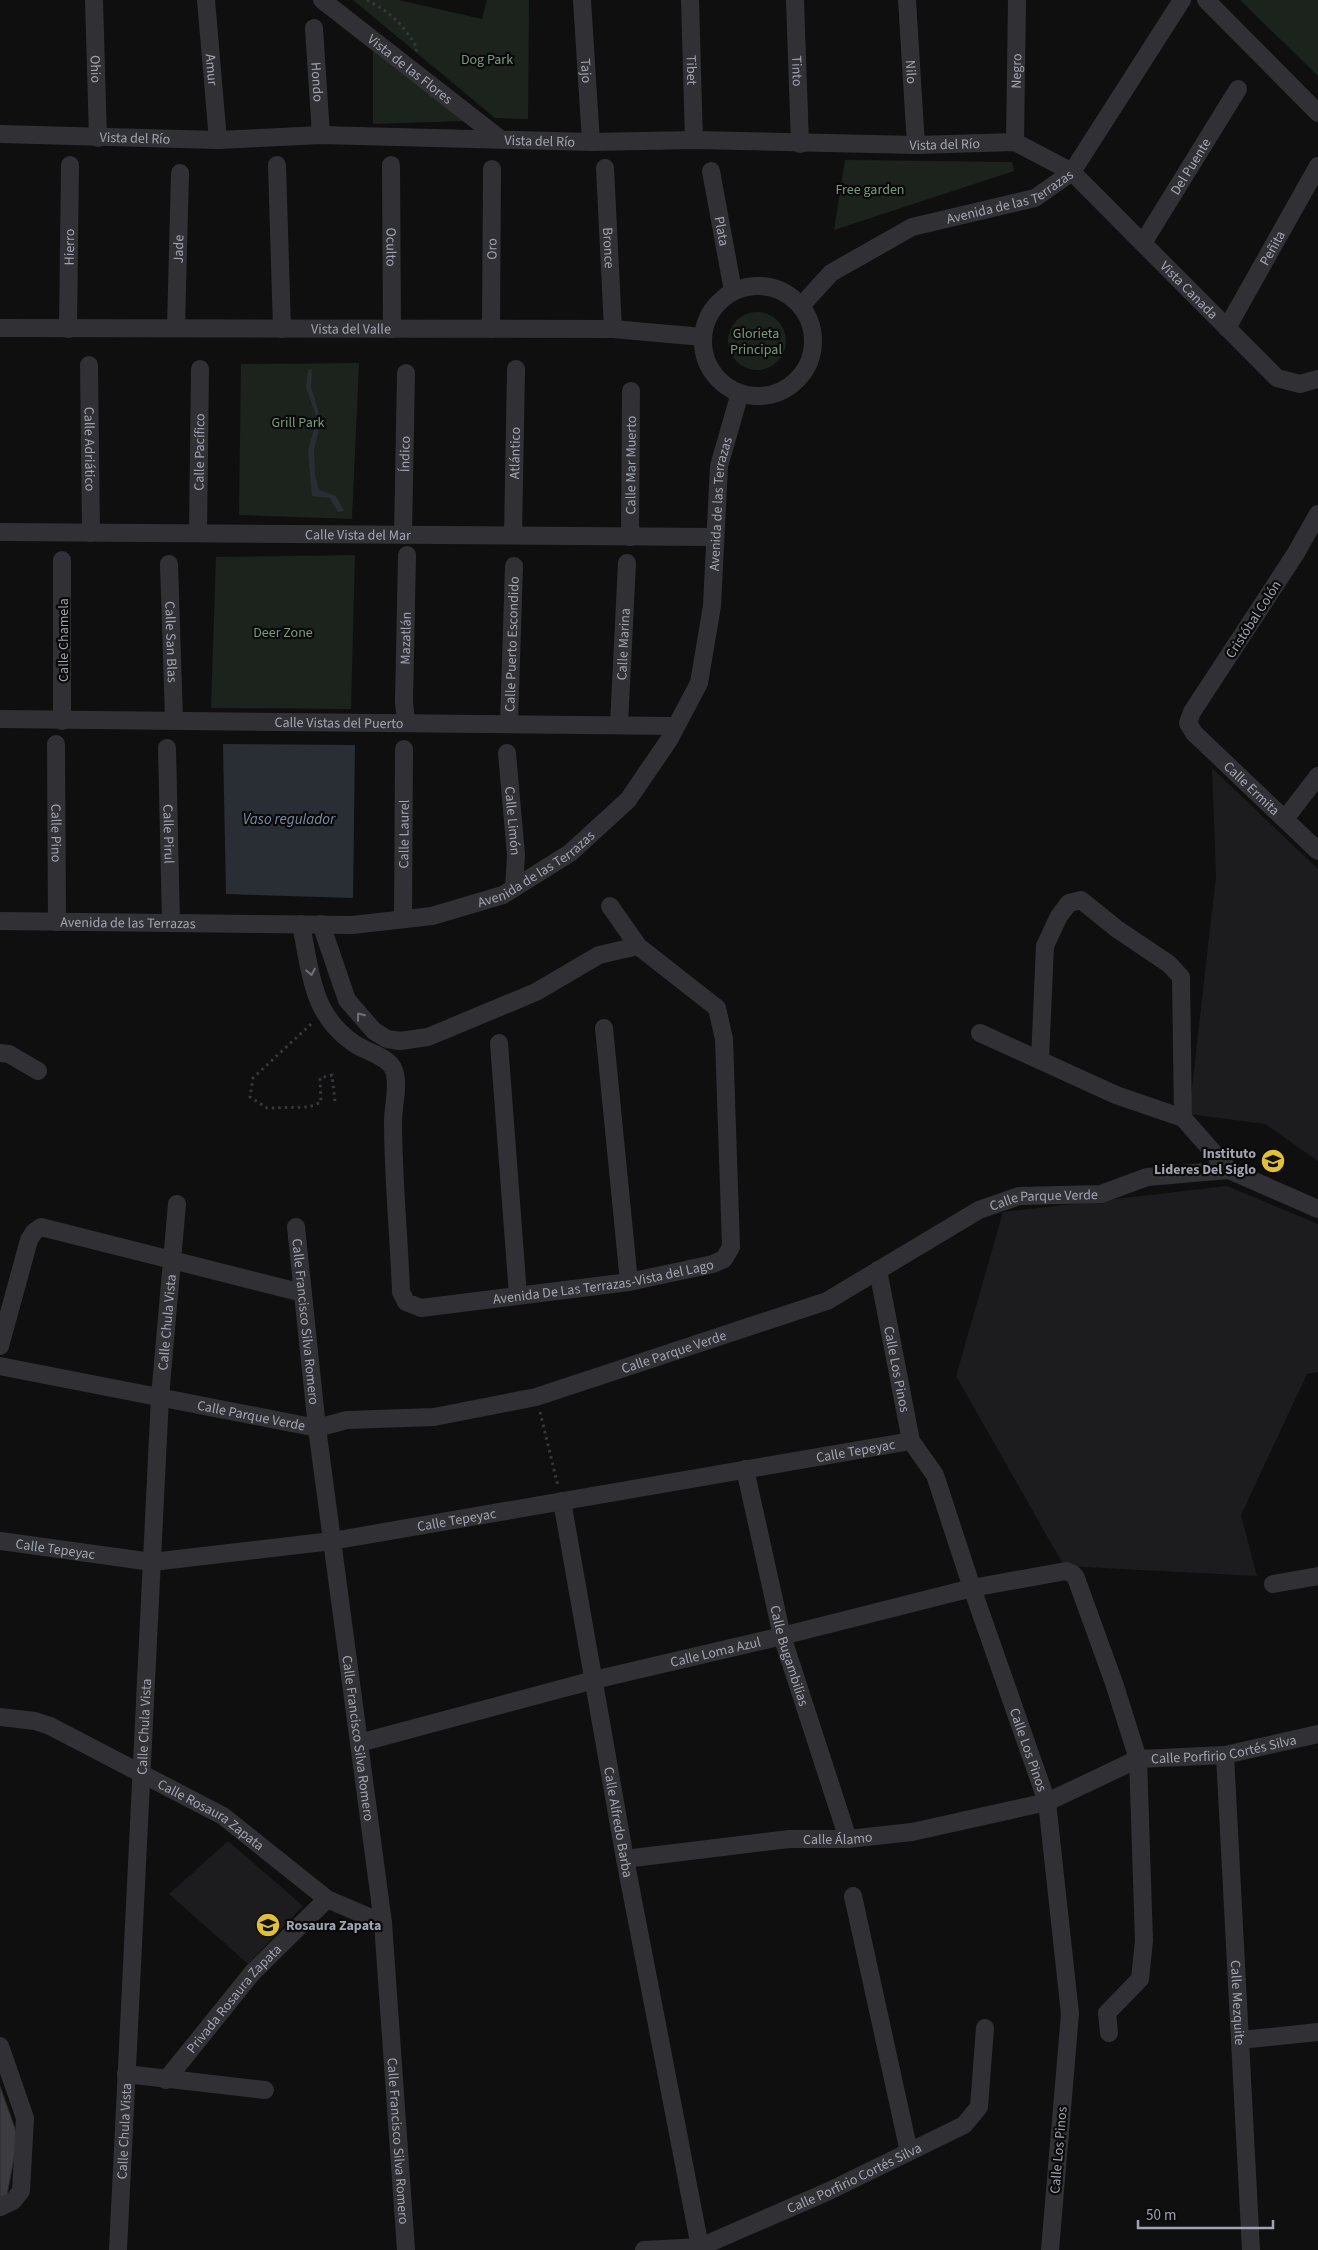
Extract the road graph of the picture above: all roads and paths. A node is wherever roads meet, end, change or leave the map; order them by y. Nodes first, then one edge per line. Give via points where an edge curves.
1 (94, 0) edge
2 (206, 0) edge
3 (322, 0) edge
4 (367, 0) edge
5 (582, 0) edge
6 (690, 0) edge
7 (795, 0) edge
8 (907, 0) edge
9 (1017, 0) edge
10 (1182, 0) edge
11 (1206, 0) edge
12 (314, 28) dead end
13 (412, 70) junction
14 (1238, 89) dead end
15 (1318, 113) edge
16 (0, 134) edge
17 (321, 135) junction
18 (98, 138) junction
19 (499, 138) junction
20 (218, 140) junction
21 (694, 140) junction
22 (591, 142) junction
23 (1015, 142) junction
24 (800, 144) junction
25 (916, 145) junction
26 (70, 165) dead end
27 (277, 165) dead end
28 (391, 166) dead end
29 (1318, 166) edge
30 (605, 168) dead end
31 (492, 169) dead end
32 (712, 171) dead end
33 (1072, 172) junction
34 (180, 173) dead end
35 (1143, 243) junction
36 (733, 291) junction
37 (801, 306) junction
38 (176, 326) junction
39 (0, 328) edge
40 (68, 328) junction
41 (392, 328) junction
42 (1227, 328) junction
43 (282, 329) junction
44 (491, 329) junction
45 (613, 329) junction
46 (703, 337) junction
47 (89, 365) dead end
48 (200, 369) dead end
49 (516, 369) dead end
50 (406, 373) dead end
51 (1318, 379) edge
52 (631, 391) dead end
53 (740, 393) junction
54 (1318, 514) edge
55 (0, 532) edge
56 (91, 533) junction
57 (198, 533) junction
58 (403, 535) junction
59 (514, 535) junction
60 (630, 537) junction
61 (715, 537) junction
62 (407, 556) dead end
63 (62, 560) dead end
64 (169, 564) dead end
65 (627, 564) dead end
66 (514, 566) dead end
67 (0, 719) edge
68 (62, 720) junction
69 (174, 720) junction
70 (406, 722) junction
71 (509, 723) junction
72 (1188, 723) joint
73 (619, 724) junction
74 (676, 726) junction
75 (56, 744) dead end
76 (167, 748) dead end
77 (404, 749) dead end
78 (507, 753) dead end
79 (1318, 776) edge
80 (1285, 820) junction
81 (1318, 851) edge
82 (514, 888) junction
83 (610, 906) dead end
84 (403, 918) junction
85 (0, 921) edge
86 (57, 922) junction
87 (170, 922) junction
88 (301, 924) junction
89 (321, 924) junction
90 (638, 946) junction
91 (324, 1014) junction
92 (604, 1028) dead end
93 (980, 1033) dead end
94 (499, 1043) dead end
95 (0, 1053) edge
96 (1040, 1059) junction
97 (38, 1071) dead end
98 (335, 1102) dead end
99 (1183, 1118) junction
100 (1229, 1170) junction
101 (177, 1204) dead end
102 (1318, 1209) edge
103 (296, 1227) dead end
104 (172, 1258) junction
105 (878, 1270) junction
106 (629, 1282) junction
107 (303, 1293) junction
108 (518, 1295) junction
109 (0, 1346) edge
110 (0, 1366) edge
111 (160, 1397) junction
112 (536, 1397) junction
113 (317, 1428) junction
114 (911, 1441) junction
115 (745, 1469) junction
116 (562, 1501) junction
117 (0, 1541) edge
118 (332, 1541) junction
119 (152, 1562) junction
120 (1318, 1576) edge
121 (1273, 1584) dead end
122 (972, 1588) junction
123 (782, 1636) junction
124 (594, 1680) junction
125 (0, 1717) edge
126 (1318, 1734) edge
127 (359, 1743) junction
128 (1225, 1755) junction
129 (1138, 1760) junction
130 (141, 1772) junction
131 (1047, 1802) junction
132 (848, 1839) junction
133 (625, 1859) junction
134 (852, 1896) dead end
135 (327, 1899) junction
136 (383, 1923) junction
137 (985, 2028) dead end
138 (1318, 2032) edge
139 (1109, 2033) dead end
140 (1240, 2040) junction
141 (0, 2046) edge
142 (126, 2074) junction
143 (166, 2080) junction
144 (265, 2090) dead end
145 (909, 2152) junction
146 (0, 2207) edge
147 (700, 2248) junction
148 (118, 2250) edge
149 (406, 2250) edge
150 (644, 2250) edge
151 (1050, 2250) edge
152 (1251, 2250) edge

1 - 18 street, Ohio
2 - 20 street, Amur
3 - 13 street, Vista de las Flores
4 - 13 path via 389,12 408,31 417,48
5 - 22 street, Tajo
6 - 21 street, Tibet
7 - 24 street, Tinto
8 - 25 street, Nilo
9 - 23 street, Negro
10 - 33 street, Avenida de las Terrazas
11 - 15 street
12 - 17 street, Hondo
13 - 19 street, Vista de las Flores
14 - 35 street, Del Puente
16 - 18 street, Vista del Río
17 - 19 street, Vista del Río
17 - 20 street, Vista del Río
18 - 20 street, Vista del Río
19 - 22 street, Vista del Río
21 - 22 street, Vista del Río
21 - 24 street, Vista del Río
23 - 25 street, Vista del Río
23 - 33 street, Vista del Río
24 - 25 street, Vista del Río
26 - 40 street, Hierro
27 - 43 street
28 - 41 street, Oculto
29 - 42 street, Peñita
30 - 45 street, Bronce
31 - 44 street, Oro
32 - 36 street, Plata
33 - 35 street, Vista Canada
33 - 37 street, Avenida de las Terrazas via 1035,198 912,227 831,273
34 - 38 street, Jade
35 - 42 street, Vista Canada
36 - 37 street via 751,286 770,287 787,294
36 - 46 street via 718,303 708,318
37 - 53 street via 810,322 813,339 811,357 803,372 791,385 775,393 758,396
38 - 40 street, Vista del Valle
38 - 43 street, Vista del Valle
39 - 40 street, Vista del Valle
41 - 43 street, Vista del Valle
41 - 44 street, Vista del Valle
42 - 51 street, Vista Canada via 1277,378 1300,384
44 - 45 street, Vista del Valle
45 - 46 street, Vista del Valle
46 - 53 street via 705,355 712,371 724,384
47 - 56 street, Calle Adriático
48 - 57 street, Calle Pacífico
49 - 59 street, Atlántico
50 - 58 street, Índico
52 - 60 street, Calle Mar Muerto
53 - 61 street, Avenida de las Terrazas via 719,466
54 - 72 street, Cristóbal Colón
55 - 56 street, Calle Vista del Mar
56 - 57 street, Calle Vista del Mar
57 - 58 street, Calle Vista del Mar
58 - 59 street, Calle Vista del Mar
59 - 60 street, Calle Vista del Mar
60 - 61 street, Calle Vista del Mar
61 - 74 street, Avenida de las Terrazas via 712,606 700,683
62 - 70 street, Mazatlán
63 - 68 street, Calle Chamela
64 - 69 street, Calle San Blas
65 - 73 street, Calle Marina
66 - 71 street, Calle Puerto Escondido
67 - 68 street, Calle Vistas del Puerto
68 - 69 street, Calle Vistas del Puerto
69 - 70 street, Calle Vistas del Puerto
70 - 71 street, Calle Vistas del Puerto
71 - 73 street, Calle Vistas del Puerto
72 - 80 street, Calle Ermita
73 - 74 street, Calle Vistas del Puerto
74 - 82 street, Avenida de las Terrazas via 628,800 570,853
75 - 86 street, Calle Pino
76 - 87 street, Calle Pirul
77 - 84 street, Calle Laurel
78 - 82 street, Calle Limón via 516,855
79 - 80 street
80 - 81 street, Calle Ermita
82 - 84 street, Avenida de las Terrazas via 503,895 432,916
83 - 90 street, Avenida De Las Terrazas-Vista del Lago
84 - 89 street, Avenida de las Terrazas via 352,925
85 - 86 street, Avenida de las Terrazas
86 - 87 street, Avenida de las Terrazas
87 - 88 street, Avenida de las Terrazas
88 - 89 street, Avenida de las Terrazas
88 -> 91 street, Avenida De Las Terrazas-Vista del Lago via 313,984
90 -> 89 street via 599,955 536,992 428,1036 400,1041 374,1031 347,1000
90 - 106 street, Avenida De Las Terrazas-Vista del Lago via 717,1008 724,1039 731,1246 724,1259 713,1264
91 - 98 path via 300,1032 253,1078 250,1097 267,1108 309,1107 321,1102 320,1078 332,1075
91 - 108 street, Avenida De Las Terrazas-Vista del Lago via 353,1044 387,1061 395,1076 393,1121 401,1292 406,1302 421,1308
92 - 106 street
93 - 96 street
94 - 108 street
95 - 97 street via 9,1054
96 - 99 street via 1116,1095
96 - 99 street via 1045,946 1069,903 1081,900 1169,964 1181,977
99 - 100 street
100 - 102 street, Calle Parque Verde
100 - 105 street, Calle Parque Verde via 1147,1177 1101,1194 1019,1196 979,1210
101 - 104 street, Calle Chula Vista
103 - 107 street, Calle Francisco Silva Romero
104 - 107 street
104 - 109 street via 41,1227 29,1240
104 - 111 street, Calle Chula Vista
105 - 112 street, Calle Parque Verde via 827,1301
105 - 114 street, Calle Los Pinos
106 - 108 street, Avenida De Las Terrazas-Vista del Lago
107 - 113 street, Calle Francisco Silva Romero
110 - 111 street, Calle Parque Verde
111 - 113 street, Calle Parque Verde
111 - 119 street, Calle Chula Vista
112 - 113 street, Calle Parque Verde via 434,1417 347,1420
112 - 116 path
113 - 118 street, Calle Francisco Silva Romero
114 - 115 street, Calle Tepeyac
114 - 122 street, Calle Los Pinos via 935,1475
115 - 116 street, Calle Tepeyac
115 - 123 street, Calle Bugambilias
116 - 118 street, Calle Tepeyac
116 - 124 street, Calle Alfredo Barba
117 - 119 street, Calle Tepeyac
118 - 119 street, Calle Tepeyac
118 - 127 street, Calle Francisco Silva Romero
119 - 130 street, Calle Chula Vista
120 - 121 street
122 - 123 street, Calle Loma Azul
122 - 129 street, Calle Loma Azul via 1066,1571 1073,1574 1114,1683
122 - 131 street, Calle Los Pinos
123 - 124 street, Calle Loma Azul
123 - 132 street, Calle Bugambilias
124 - 127 street, Calle Loma Azul
124 - 133 street, Calle Alfredo Barba
125 - 130 street, Calle Rosaura Zapata via 50,1726
126 - 128 street, Calle Porfirio Cortés Silva
127 - 136 street, Calle Francisco Silva Romero
128 - 129 street, Calle Porfirio Cortés Silva
128 - 140 street, Calle Mezquite
129 - 131 street, Calle Porfirio Cortés Silva
129 - 139 street via 1144,1942 1140,1979 1107,2013
130 - 135 street, Calle Rosaura Zapata via 223,1816
130 - 142 street, Calle Chula Vista
131 - 132 street, Calle Álamo via 912,1832
131 - 151 street, Calle Los Pinos via 1070,2014
132 - 133 street, Calle Álamo via 789,1839
133 - 147 street, Calle Alfredo Barba
134 - 145 street
135 - 136 street, Calle Rosaura Zapata
135 - 143 street, Privada Rosaura Zapata via 253,1972
136 - 149 street, Calle Francisco Silva Romero
137 - 145 street, Calle Porfirio Cortés Silva via 979,2107 964,2125
138 - 140 street
140 - 152 street, Calle Mezquite
141 - 146 street via 25,2118 21,2191 13,2201
142 - 143 street
142 - 148 street, Calle Chula Vista
143 - 144 street
145 - 147 street, Calle Porfirio Cortés Silva
147 - 150 street, Calle Porfirio Cortés Silva

